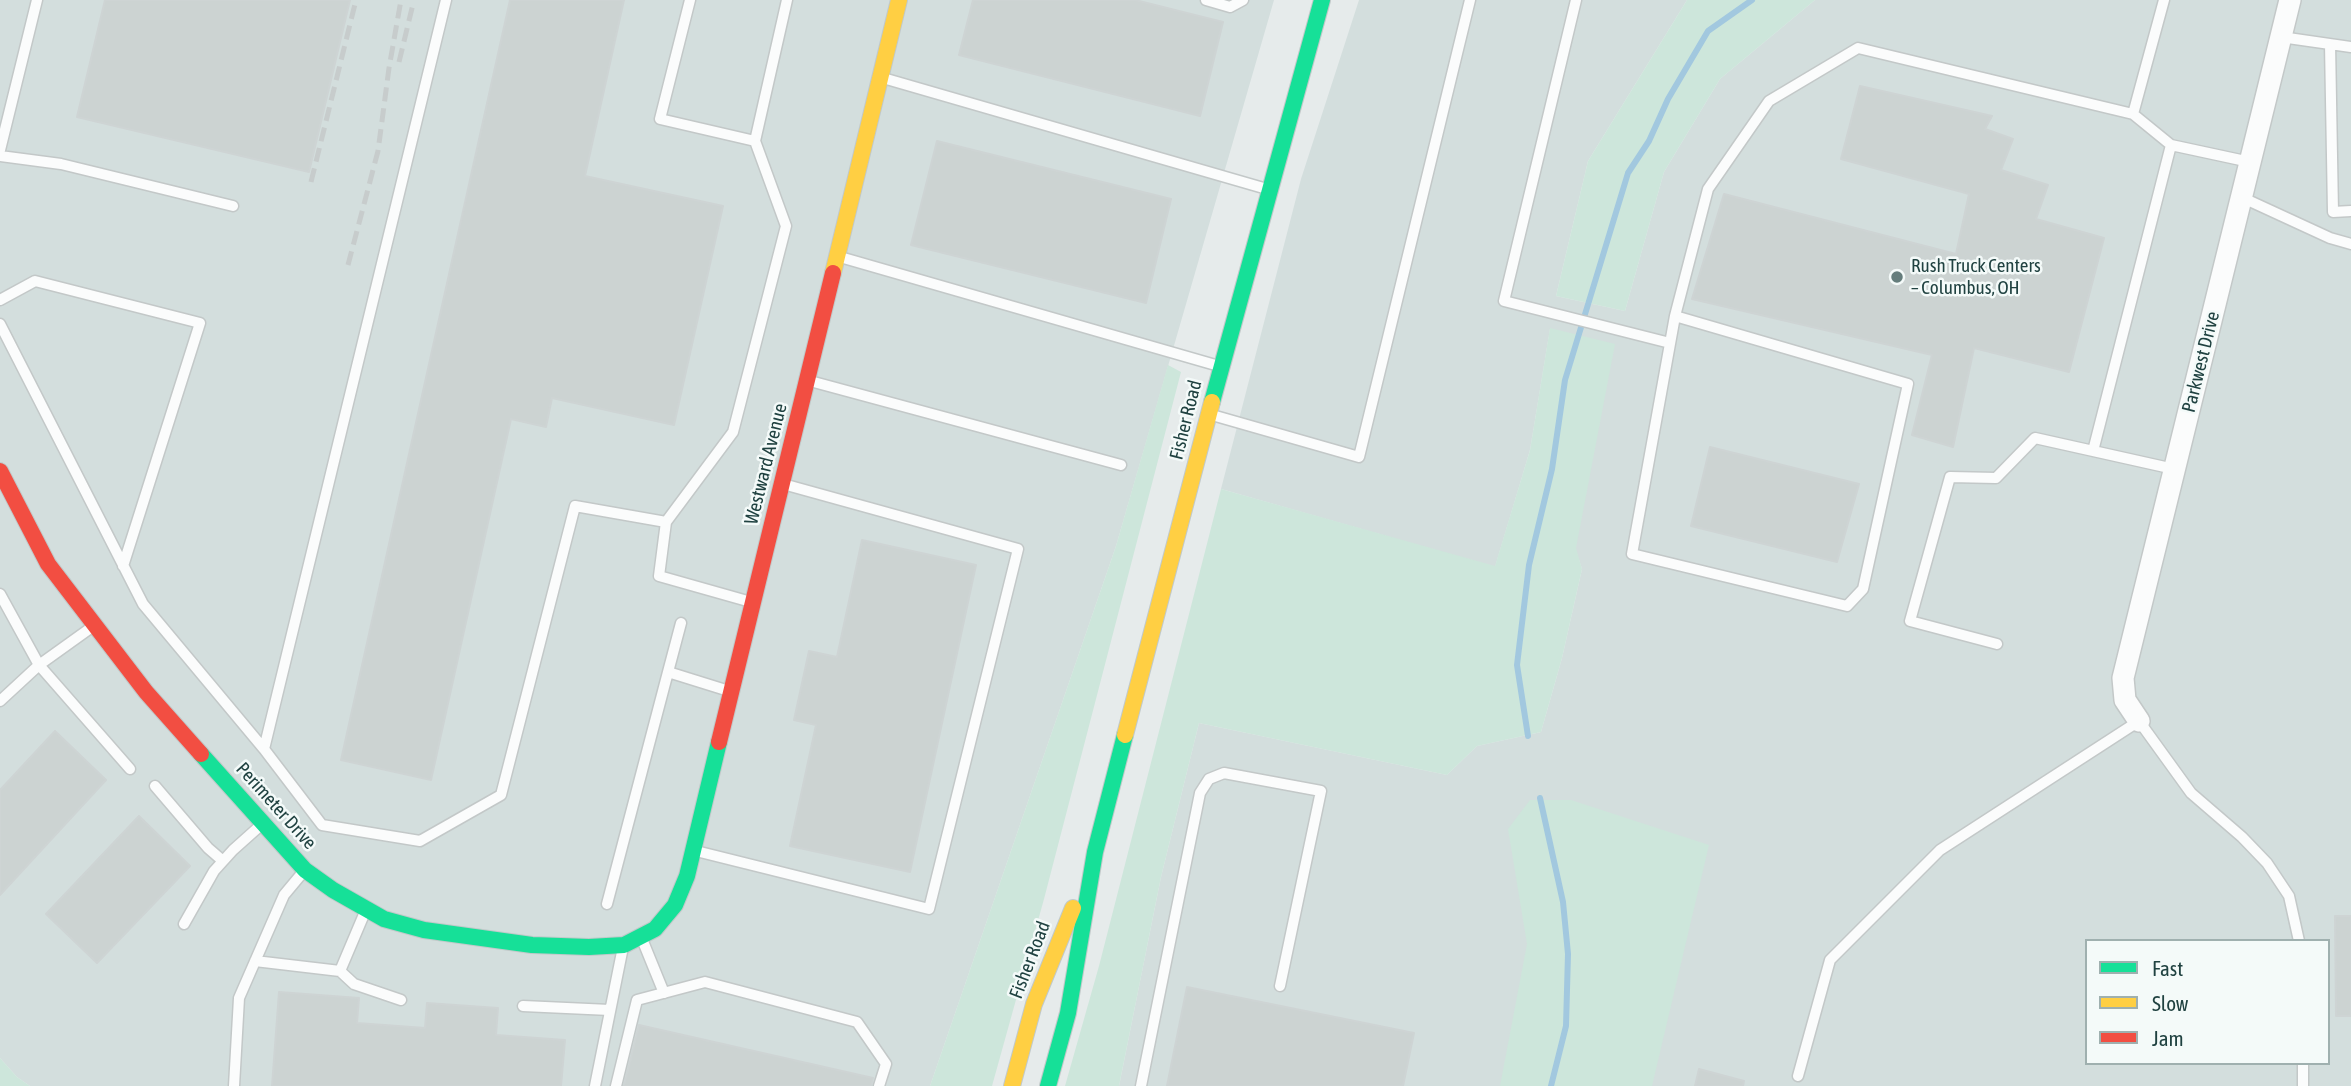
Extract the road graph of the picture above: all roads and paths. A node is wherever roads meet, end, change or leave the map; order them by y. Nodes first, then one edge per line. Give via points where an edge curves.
1 (37, 0) edge
2 (446, 0) edge
3 (690, 0) edge
4 (787, 0) edge
5 (899, 0) edge
6 (1206, 0) edge
7 (1243, 0) edge
8 (1471, 0) edge
9 (1576, 0) edge
10 (2164, 0) edge
11 (2290, 0) edge
12 (1319, 1) edge
13 (2281, 37) junction
14 (2330, 44) junction
15 (2351, 47) edge
16 (880, 78) junction
17 (2133, 114) junction
18 (755, 141) junction
19 (2171, 145) junction
20 (0, 150) edge
21 (0, 156) edge
22 (2250, 162) junction
23 (1269, 190) junction
24 (2241, 197) junction
25 (233, 206) dead end
26 (2351, 211) edge
27 (2351, 244) edge
28 (836, 256) junction
29 (0, 300) edge
30 (1675, 316) junction
31 (0, 324) edge
32 (1670, 343) junction
33 (1221, 366) junction
34 (807, 380) junction
35 (1209, 414) junction
36 (2093, 451) junction
37 (1121, 465) dead end
38 (2174, 469) junction
39 (0, 471) edge
40 (782, 484) junction
41 (666, 522) junction
42 (123, 566) junction
43 (0, 594) edge
44 (753, 603) junction
45 (681, 623) dead end
46 (95, 625) junction
47 (1997, 644) dead end
48 (39, 665) junction
49 (668, 672) junction
50 (732, 692) junction
51 (0, 701) edge
52 (2139, 721) junction
53 (264, 749) junction
54 (130, 769) dead end
55 (155, 786) dead end
56 (263, 823) junction
57 (693, 850) junction
58 (1095, 852) junction
59 (223, 861) junction
60 (305, 870) junction
61 (607, 904) dead end
62 (366, 908) junction
63 (184, 924) dead end
64 (648, 933) junction
65 (2299, 939) edge
66 (624, 945) junction
67 (255, 961) junction
68 (340, 971) junction
69 (1280, 986) dead end
70 (664, 992) junction
71 (401, 1000) dead end
72 (523, 1006) dead end
73 (610, 1010) junction
74 (2303, 1065) edge
75 (1798, 1076) dead end
76 (234, 1086) edge
77 (595, 1086) edge
78 (616, 1086) edge
79 (879, 1086) edge
80 (1012, 1086) edge
81 (1048, 1086) edge
82 (1141, 1086) edge
83 (2303, 1086) edge

1 - 20 lane
2 - 53 lane
3 - 18 lane via 660,119
4 - 18 lane
5 - 16 street, Westward Avenue
6 - 7 lane via 1230,7
8 - 35 lane via 1359,457
9 - 32 lane via 1504,301
10 - 17 lane
11 - 13 street, Parkwest Drive
12 - 23 street, Fisher Road
13 - 14 lane
13 - 22 street, Parkwest Drive
14 - 15 lane
14 - 26 lane via 2333,212
16 - 23 lane
16 - 28 street, Westward Avenue
17 - 19 lane
17 - 30 lane via 1858,48 1769,101 1708,189
18 - 41 lane via 786,226 733,432
19 - 22 lane
19 - 36 lane
21 - 25 lane via 61,164
22 - 24 street, Parkwest Drive
23 - 33 street, Fisher Road
24 - 27 lane
24 - 38 street, Parkwest Drive
28 - 33 lane
28 - 34 street, Westward Avenue
29 - 42 lane via 35,281 200,323
30 - 32 lane
30 - 32 lane via 1908,384 1863,589 1847,606 1632,554
31 - 42 lane
33 - 35 street, Fisher Road
34 - 37 lane
34 - 40 street, Westward Avenue
35 - 58 street, Fisher Road
36 - 38 lane
36 - 47 lane via 2035,438 1996,478 1950,477 1910,621
38 - 52 street, Parkwest Drive via 2123,678 2125,700
39 - 46 street, Perimeter Drive via 48,564
40 - 44 street, Westward Avenue
40 - 57 lane via 1018,549 929,909
41 - 44 lane via 659,576
41 - 53 lane via 575,506 501,795 490,802 420,841 322,825
42 - 53 lane via 143,604
43 - 48 lane
44 - 50 street, Westward Avenue
45 - 49 lane
46 - 48 lane
46 - 56 street, Perimeter Drive via 146,692
48 - 51 lane
48 - 54 lane
49 - 50 lane
49 - 61 lane
50 - 57 street, Westward Avenue
52 - 65 lane via 2192,793 2267,863 2289,897
52 - 75 lane via 1940,850 1830,960
55 - 59 lane
56 - 59 lane
56 - 60 street, Perimeter Drive
57 - 64 street, Westward Avenue via 675,905
58 - 80 street, Fisher Road via 1034,1004
58 - 81 street, Fisher Road via 1068,1013
59 - 63 lane
60 - 62 street, Perimeter Drive
60 - 67 lane via 284,895
62 - 66 street, Perimeter Drive via 384,919 463,936 532,945
62 - 68 lane
64 - 66 street, Perimeter Drive
64 - 70 lane
66 - 73 lane
67 - 68 lane
67 - 76 lane via 239,998
68 - 71 lane via 354,984
69 - 82 lane via 1321,790 1224,772 1209,779 1200,793
70 - 78 lane via 637,1000
70 - 79 lane via 705,982 857,1022 886,1064
72 - 73 lane
73 - 77 lane
74 - 83 lane

